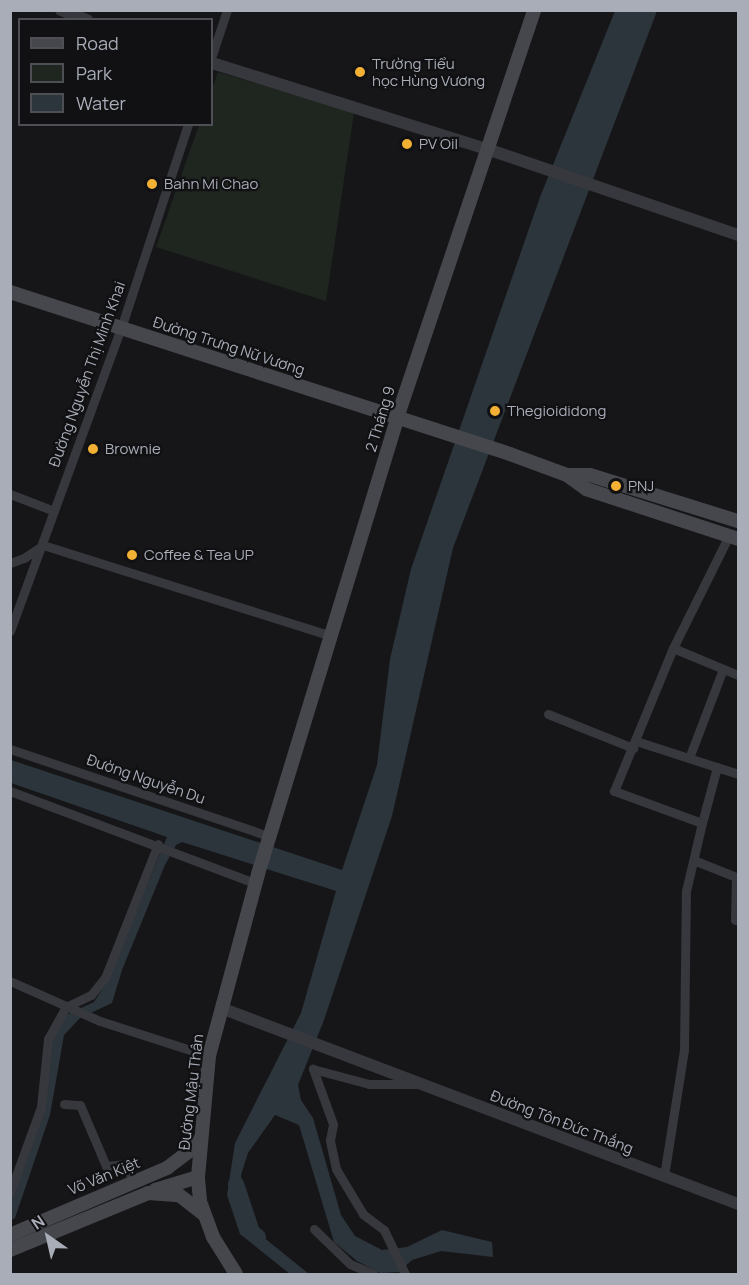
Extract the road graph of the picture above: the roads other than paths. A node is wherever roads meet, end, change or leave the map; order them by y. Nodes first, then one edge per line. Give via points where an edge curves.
1 (61, 10) edge
2 (227, 10) edge
3 (534, 10) edge
4 (82, 18) edge
5 (213, 52) edge
6 (213, 63) edge
7 (187, 126) edge
8 (487, 149) junction
9 (738, 235) edge
10 (10, 292) edge
11 (121, 328) junction
12 (397, 418) junction
13 (567, 475) junction
14 (10, 494) edge
15 (54, 511) junction
16 (736, 521) edge
17 (734, 537) edge
18 (43, 545) junction
19 (10, 563) edge
20 (10, 631) edge
21 (332, 636) junction
22 (673, 648) junction
23 (723, 669) junction
24 (738, 675) edge
25 (548, 714) dead end
26 (635, 744) junction
27 (10, 749) edge
28 (689, 758) junction
29 (717, 767) junction
30 (738, 774) edge
31 (10, 791) edge
32 (702, 822) junction
33 (270, 839) junction
34 (158, 844) junction
35 (696, 861) junction
36 (257, 878) junction
37 (735, 920) dead end
38 (10, 981) edge
39 (68, 1008) junction
40 (221, 1008) junction
41 (209, 1056) junction
42 (418, 1084) junction
43 (64, 1104) dead end
44 (202, 1136) junction
45 (171, 1166) junction
46 (664, 1176) junction
47 (198, 1177) junction
48 (139, 1180) junction
49 (10, 1192) edge
50 (148, 1193) junction
51 (738, 1204) edge
52 (204, 1215) junction
53 (314, 1228) dead end
54 (10, 1235) edge
55 (10, 1250) edge
56 (236, 1275) edge
57 (373, 1275) edge
58 (405, 1275) edge

1 - 4 street
2 - 5 street
3 - 8 main road, 2 Tháng 9
6 - 8 street
7 - 11 street, Đường Nguyễn Thị Minh Khai
8 - 9 street
8 - 12 main road, 2 Tháng 9
10 - 11 main road, Đường Trưng Nữ Vương
11 - 12 main road, Đường Trưng Nữ Vương
11 - 15 street, Đường Nguyễn Thị Minh Khai
12 - 13 main road, Đường Trưng Nữ Vương
12 - 21 main road, 2 Tháng 9
13 - 16 main road via 590,475
13 - 17 main road via 586,489
14 - 15 street
15 - 18 street, Đường Nguyễn Thị Minh Khai
16 - 17 main road
17 - 22 street
18 - 19 street
18 - 20 street, Đường Nguyễn Thị Minh Khai
18 - 21 street
21 - 33 main road, 2 Tháng 9
22 - 23 street
22 - 26 street
23 - 24 street
23 - 28 street
25 - 26 street
26 - 28 street
26 - 32 street via 614,791
27 - 33 street, Đường Nguyễn Du
28 - 29 street
29 - 30 street
29 - 32 street
31 - 34 street
32 - 35 street
33 - 36 main road, 2 Tháng 9
34 - 36 street
34 - 39 street via 105,978 92,995
35 - 37 street via 736,877
35 - 46 street via 689,868 686,891 684,1050
36 - 40 main road, Đường Mậu Thân
38 - 39 street
39 - 41 street
39 - 49 street via 48,1039 41,1107
40 - 41 main road, Đường Mậu Thân
40 - 42 street, Đường Tôn Đức Thắng
41 - 44 main road, Đường Mậu Thân
42 - 46 street, Đường Tôn Đức Thắng
42 - 58 street via 369,1084 313,1069 333,1124 330,1140 336,1169 363,1215 384,1230
43 - 48 street via 80,1106 106,1166 124,1164
44 - 45 main road, Võ Văn Kiệt via 195,1148
44 - 47 main road, Đường Mậu Thân
45 - 47 main road
45 - 48 main road, Võ Văn Kiệt
46 - 51 street, Đường Tôn Đức Thắng
47 - 50 main road
47 - 52 main road, Đường Mậu Thân
48 - 50 main road
48 - 54 main road, Võ Văn Kiệt
50 - 52 main road, Võ Văn Kiệt via 179,1195
50 - 55 main road, Võ Văn Kiệt
52 - 56 main road, Đường Mậu Thân
53 - 57 street via 350,1264

